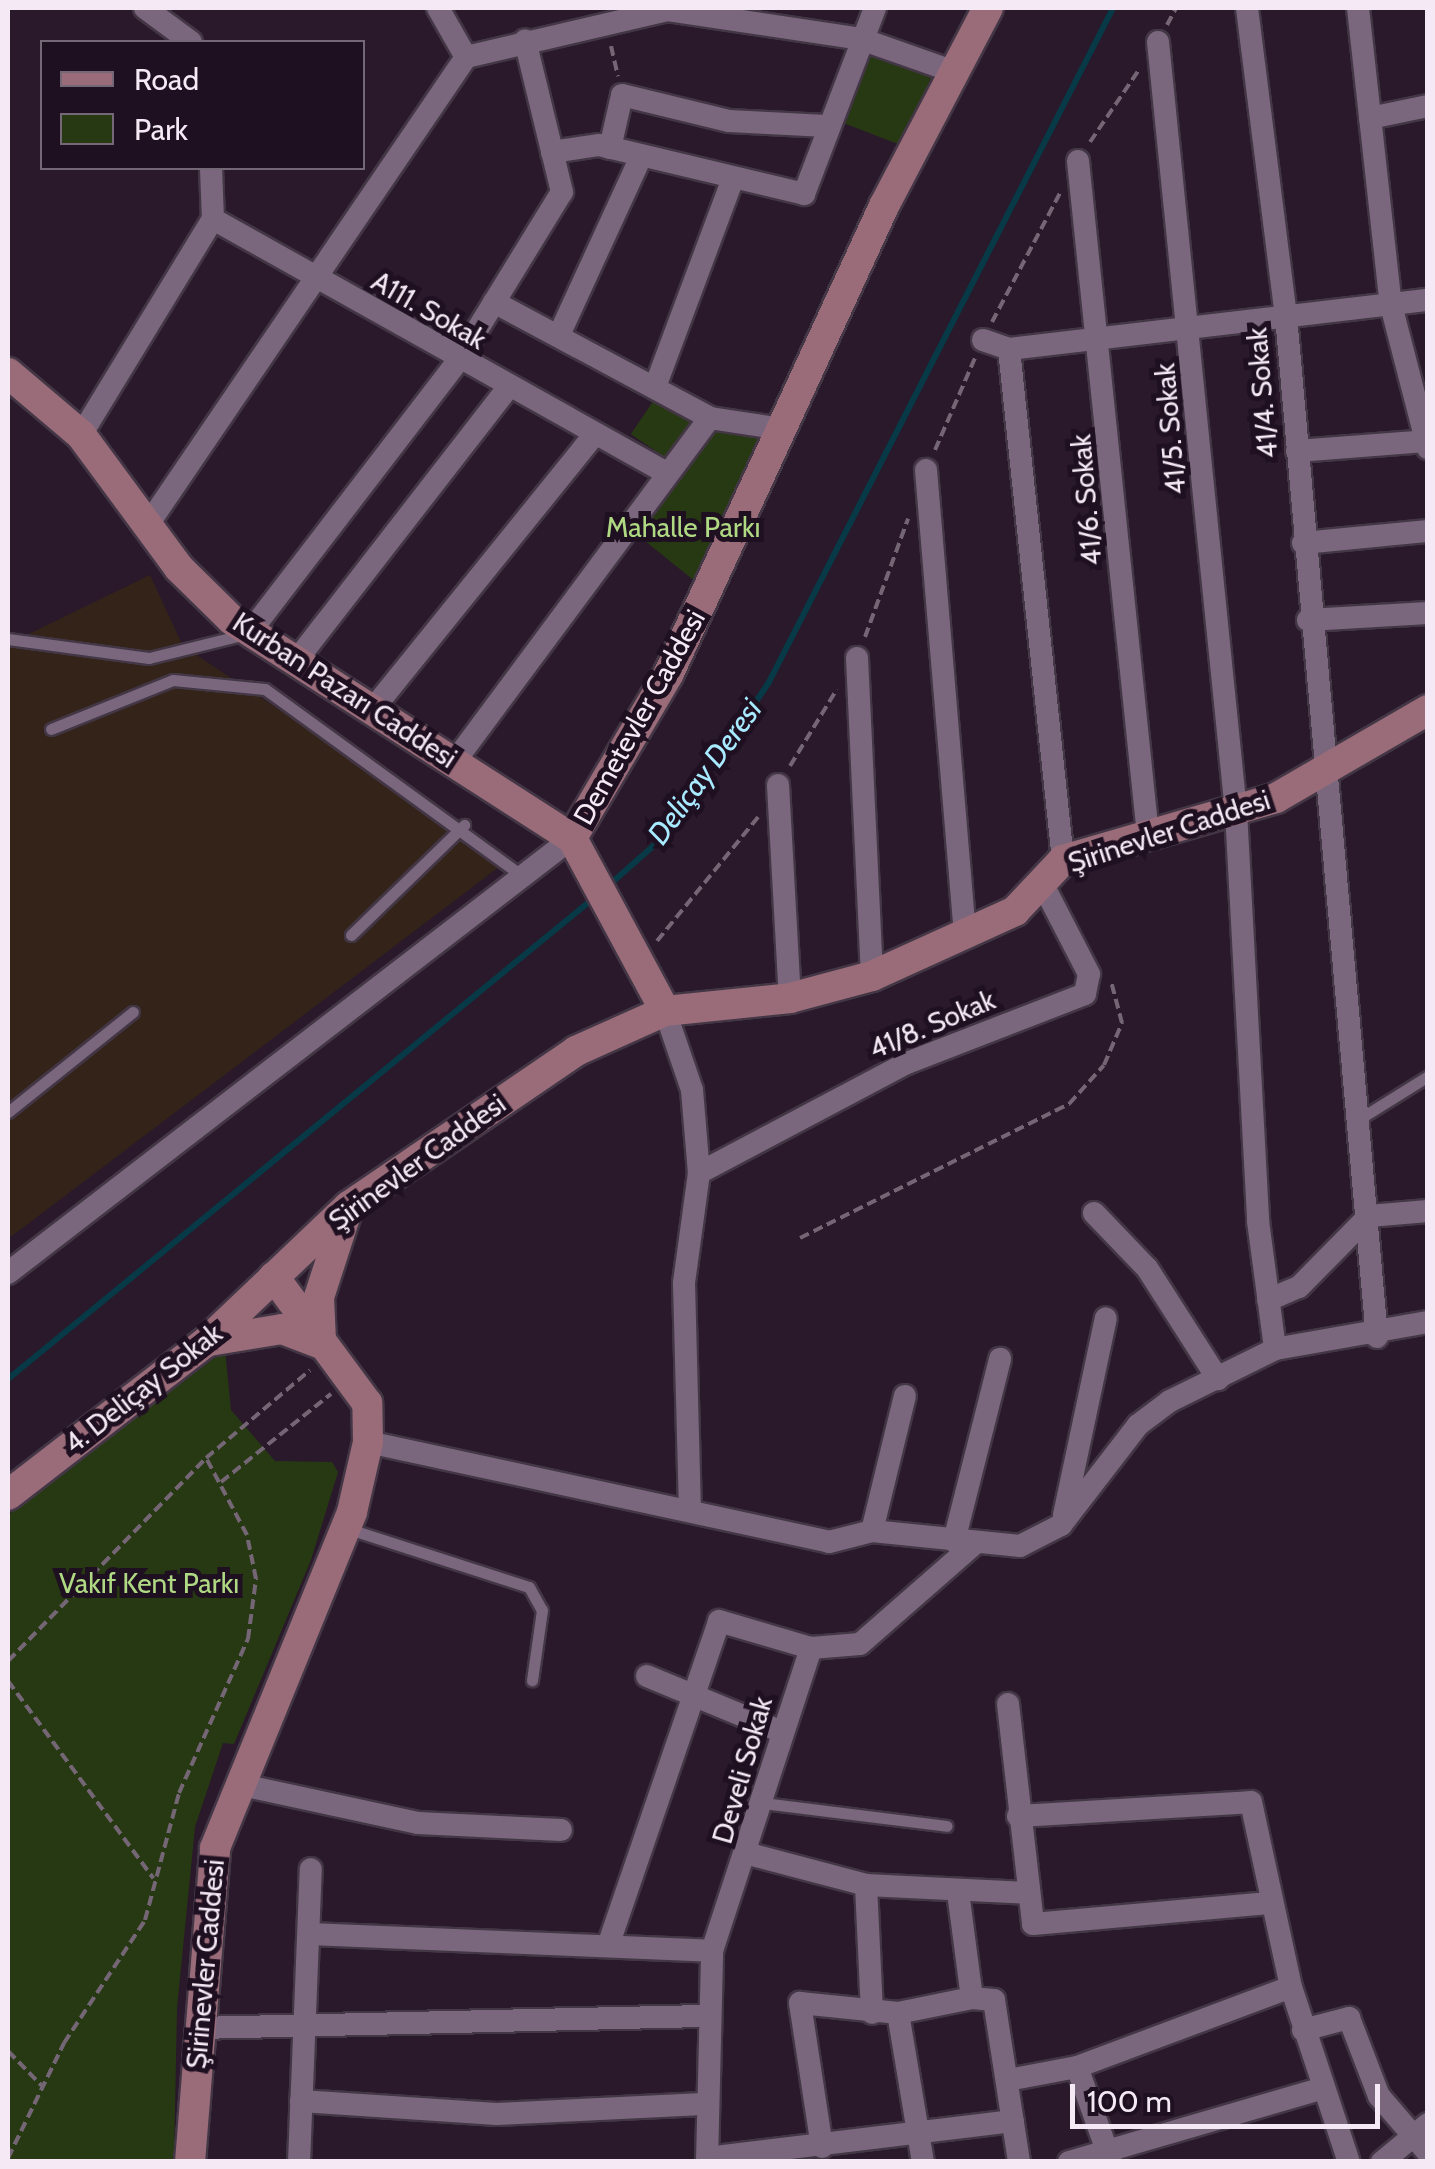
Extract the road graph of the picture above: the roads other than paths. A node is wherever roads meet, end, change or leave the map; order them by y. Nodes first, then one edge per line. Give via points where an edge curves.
1 (145, 8) edge
2 (438, 8) edge
3 (875, 8) edge
4 (988, 8) edge
5 (1247, 8) edge
6 (1358, 8) edge
7 (168, 15) edge
8 (574, 18) edge
9 (860, 39) junction
10 (189, 40) edge
11 (526, 40) junction
12 (1158, 42) dead end
13 (466, 57) junction
14 (950, 70) junction
15 (1428, 106) edge
16 (1370, 118) junction
17 (826, 126) junction
18 (610, 148) junction
19 (552, 152) junction
20 (641, 157) junction
21 (1078, 161) dead end
22 (211, 170) edge
23 (733, 178) junction
24 (213, 219) junction
25 (319, 282) junction
26 (1428, 300) edge
27 (494, 302) junction
28 (1390, 306) junction
29 (1286, 316) junction
30 (1190, 327) junction
31 (559, 335) junction
32 (1101, 338) junction
33 (983, 340) dead end
34 (1009, 348) junction
35 (458, 361) junction
36 (8, 372) edge
37 (656, 387) junction
38 (508, 390) junction
39 (1421, 396) edge
40 (710, 418) junction
41 (782, 429) junction
42 (81, 436) junction
43 (593, 436) junction
44 (1427, 444) edge
45 (1297, 452) junction
46 (663, 470) junction
47 (926, 470) dead end
48 (150, 522) junction
49 (1428, 531) edge
50 (1303, 543) junction
51 (1428, 613) edge
52 (1308, 620) junction
53 (250, 632) junction
54 (8, 639) edge
55 (857, 658) dead end
56 (296, 661) junction
57 (372, 709) junction
58 (1428, 710) edge
59 (51, 729) dead end
60 (454, 760) junction
61 (1322, 776) junction
62 (778, 786) dead end
63 (1236, 811) junction
64 (464, 825) junction
65 (1148, 835) junction
66 (576, 845) junction
67 (1063, 860) junction
68 (521, 875) junction
69 (1043, 885) junction
70 (965, 932) junction
71 (351, 934) dead end
72 (872, 976) junction
73 (790, 998) junction
74 (665, 1011) junction
75 (133, 1012) dead end
76 (1428, 1076) edge
77 (8, 1112) edge
78 (1356, 1121) junction
79 (699, 1173) junction
80 (349, 1206) junction
81 (1428, 1211) edge
82 (1094, 1214) dead end
83 (1368, 1216) junction
84 (8, 1274) edge
85 (274, 1277) junction
86 (1268, 1300) junction
87 (1106, 1318) dead end
88 (1428, 1322) edge
89 (1377, 1337) junction
90 (206, 1342) junction
91 (325, 1349) junction
92 (1275, 1349) junction
93 (1000, 1359) dead end
94 (1218, 1379) junction
95 (905, 1396) dead end
96 (368, 1442) junction
97 (8, 1495) edge
98 (690, 1508) junction
99 (1061, 1524) junction
100 (346, 1528) junction
101 (872, 1531) junction
102 (964, 1543) junction
103 (811, 1648) junction
104 (647, 1676) dead end
105 (532, 1680) dead end
106 (696, 1693) junction
107 (1008, 1704) dead end
108 (782, 1732) junction
109 (242, 1785) junction
110 (763, 1804) junction
111 (1018, 1816) junction
112 (948, 1826) dead end
113 (561, 1830) dead end
114 (749, 1854) junction
115 (311, 1869) dead end
116 (866, 1885) junction
117 (958, 1892) junction
118 (1027, 1893) junction
119 (1269, 1903) junction
120 (308, 1934) junction
121 (609, 1943) junction
122 (712, 1952) junction
123 (1292, 1988) junction
124 (972, 1998) junction
125 (872, 2012) junction
126 (898, 2013) junction
127 (706, 2016) junction
128 (304, 2024) junction
129 (198, 2028) junction
130 (1303, 2030) junction
131 (1076, 2067) junction
132 (1008, 2080) junction
133 (1320, 2088) junction
134 (301, 2101) junction
135 (702, 2104) junction
136 (1013, 2121) junction
137 (920, 2134) junction
138 (1423, 2138) edge
139 (822, 2147) junction
140 (1109, 2156) edge
141 (707, 2160) edge
142 (190, 2162) edge
143 (299, 2162) edge
144 (922, 2162) edge
145 (1019, 2162) edge
146 (1069, 2162) edge
147 (1349, 2162) edge
148 (1382, 2162) edge

1 - 7 street
2 - 13 street
3 - 9 street
4 - 14 main road, Demetevler Caddesi
5 - 29 street, 41/4. Sokak
6 - 16 street
7 - 10 street
8 - 9 street via 606,22 668,10
8 - 11 street
9 - 14 street
9 - 17 street
11 - 13 street
11 - 19 street
12 - 30 street, 41/5. Sokak
13 - 25 street
14 - 41 main road, Demetevler Caddesi
15 - 16 street
16 - 28 street
17 - 18 street via 730,121 622,95
17 - 23 street via 804,194
18 - 19 street
18 - 20 street
19 - 27 street via 562,192
20 - 23 street
20 - 31 street
21 - 32 street, 41/6. Sokak
22 - 24 street
23 - 37 street
24 - 25 street, A111. Sokak
24 - 42 street
25 - 35 street, A111. Sokak
25 - 48 street
26 - 28 street
27 - 31 street
27 - 35 street
28 - 29 street
28 - 39 street
29 - 30 street
29 - 45 street, 41/4. Sokak
30 - 32 street
30 - 63 street, 41/5. Sokak
31 - 37 street
32 - 34 street
32 - 65 street, 41/6. Sokak
33 - 34 street
34 - 67 street
35 - 38 street, A111. Sokak
35 - 53 street
36 - 42 main road, Kurban Pazarı Caddesi
37 - 40 street
38 - 43 street, A111. Sokak
38 - 56 street
39 - 44 street
40 - 41 street
40 - 46 street
41 - 66 main road, Demetevler Caddesi via 669,673
42 - 48 main road, Kurban Pazarı Caddesi
43 - 46 street, A111. Sokak
43 - 57 street
44 - 45 street
45 - 50 street, 41/4. Sokak
46 - 60 street
47 - 70 street
48 - 53 main road, Kurban Pazarı Caddesi via 179,568
49 - 50 street
50 - 52 street, 41/4. Sokak
51 - 52 street
52 - 61 street, 41/4. Sokak
53 - 54 lane via 149,658
53 - 56 main road, Kurban Pazarı Caddesi
55 - 72 street
56 - 57 main road, Kurban Pazarı Caddesi
57 - 60 main road, Kurban Pazarı Caddesi
58 - 61 main road, Şirinevler Caddesi
59 - 64 lane via 156,684 247,684 282,696
60 - 66 main road, Kurban Pazarı Caddesi
61 - 63 main road, Şirinevler Caddesi
61 - 78 street, 41/4. Sokak
62 - 73 street
63 - 65 main road, Şirinevler Caddesi
63 - 86 street, 41/5. Sokak
64 - 68 lane
64 - 71 lane
65 - 67 main road, Şirinevler Caddesi
66 - 68 street, Demetevler Caddesi
66 - 74 main road, Kurban Pazarı Caddesi
67 - 69 main road, Şirinevler Caddesi
68 - 84 street, Demetevler Caddesi
69 - 70 main road, Şirinevler Caddesi via 1015,911
69 - 79 street, 41/8. Sokak via 1089,974 1084,994 907,1063
70 - 72 main road, Şirinevler Caddesi
72 - 73 main road, Şirinevler Caddesi
73 - 74 main road, Şirinevler Caddesi
74 - 79 street via 692,1090
74 - 80 main road, Şirinevler Caddesi via 576,1051
75 - 77 lane
76 - 78 lane
78 - 83 street, 41/4. Sokak
79 - 98 street via 684,1284
80 - 85 main road, Şirinevler Caddesi
80 - 91 main road via 318,1296
81 - 83 street
82 - 94 street via 1146,1268
83 - 86 street via 1299,1287
83 - 89 street, 41/4. Sokak
85 - 90 main road, 4. Deliçay Sokak
85 - 91 main road, Şirinevler Caddesi
86 - 92 street, 41/5. Sokak
87 - 99 street
88 - 89 street
89 - 92 street
90 - 91 main road via 282,1329
90 - 97 main road, 4. Deliçay Sokak
91 - 96 main road, Şirinevler Caddesi via 367,1402
92 - 94 street
93 - 102 street
94 - 99 street via 1138,1425
95 - 101 street
96 - 98 street
96 - 100 main road, Şirinevler Caddesi
98 - 101 street via 829,1542
99 - 102 street via 1020,1546
100 - 105 lane via 529,1587 542,1610
100 - 109 main road, Şirinevler Caddesi
101 - 102 street
102 - 103 street via 860,1644
103 - 106 street via 719,1621
103 - 108 street, Develi Sokak
104 - 106 street
106 - 108 street
106 - 121 street
107 - 111 street
108 - 110 street, Develi Sokak
109 - 113 street via 418,1823
109 - 129 main road, Şirinevler Caddesi via 214,1848
110 - 112 lane
110 - 114 street, Develi Sokak
111 - 118 street
111 - 119 street via 1251,1802
114 - 116 street
114 - 122 street, Develi Sokak
115 - 120 street
116 - 117 street
116 - 125 street
117 - 118 street
117 - 124 street
118 - 119 street via 1033,1924
119 - 123 street
120 - 121 street
120 - 128 street
121 - 122 street
122 - 127 street, Develi Sokak
123 - 130 street
123 - 131 street
124 - 126 street
124 - 132 street via 994,2000
125 - 126 street
125 - 139 street via 800,2003
126 - 137 street
127 - 128 street
127 - 135 street, Develi Sokak
128 - 129 street
128 - 134 street
129 - 142 main road, Şirinevler Caddesi
130 - 133 street
130 - 138 street via 1349,2018 1378,2096
131 - 132 street
131 - 140 street
132 - 136 street
133 - 140 street
133 - 147 street
134 - 135 street via 498,2114
134 - 143 street
135 - 141 street, Develi Sokak
136 - 137 street
136 - 145 street
137 - 139 street
137 - 144 street
138 - 148 street
139 - 141 street
140 - 146 street

